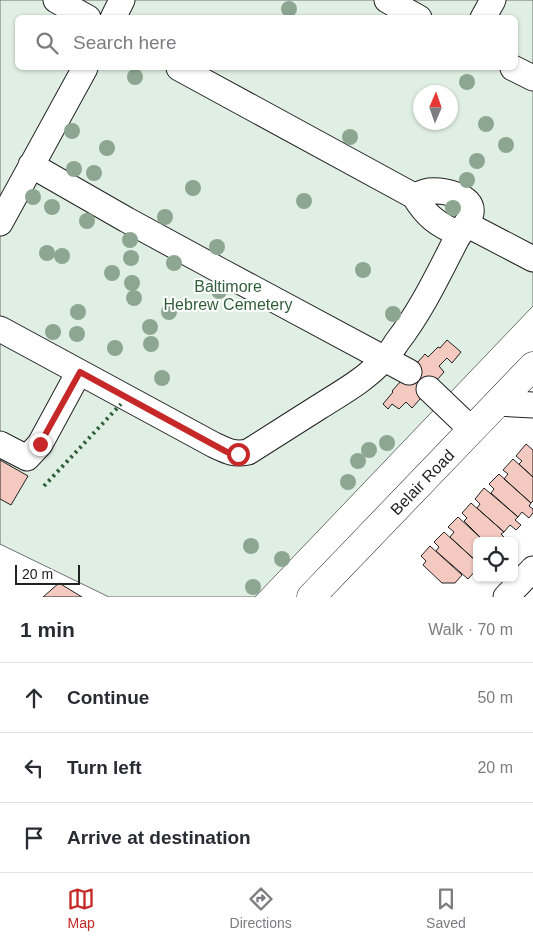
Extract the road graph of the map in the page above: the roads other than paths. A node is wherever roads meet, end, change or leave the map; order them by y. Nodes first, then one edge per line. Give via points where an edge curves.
1 (56, 0) edge
2 (122, 0) edge
3 (387, 0) edge
4 (493, 0) edge
5 (83, 15) edge
6 (114, 15) edge
7 (414, 15) edge
8 (485, 15) edge
9 (84, 70) edge
10 (183, 70) edge
11 (517, 70) edge
12 (533, 78) edge
13 (32, 165) junction
14 (414, 196) junction
15 (0, 223) edge
16 (463, 229) junction
17 (533, 260) edge
18 (0, 328) edge
19 (384, 360) junction
20 (533, 366) edge
21 (80, 372) junction
22 (409, 372) dead end
23 (428, 389) dead end
24 (497, 403) junction
25 (533, 405) edge
26 (472, 430) junction
27 (0, 444) edge
28 (533, 569) edge
29 (317, 595) edge
30 (506, 597) edge

1 - 5 street
2 - 6 street
3 - 7 street
4 - 8 street
9 - 13 street
10 - 14 street
11 - 12 street
13 - 15 street
13 - 19 street
14 - 16 street via 430,217 442,226
14 - 16 street via 428,191 443,191 463,198 471,212
16 - 17 street
16 - 19 street via 409,326
18 - 21 street
19 - 21 street via 349,388 248,452 238,454 227,452
19 - 22 street
20 - 24 main road, Belair Road
21 - 27 street via 40,444 28,458
23 - 26 street
24 - 25 street
24 - 26 main road, Belair Road
26 - 29 main road, Belair Road
28 - 30 street

